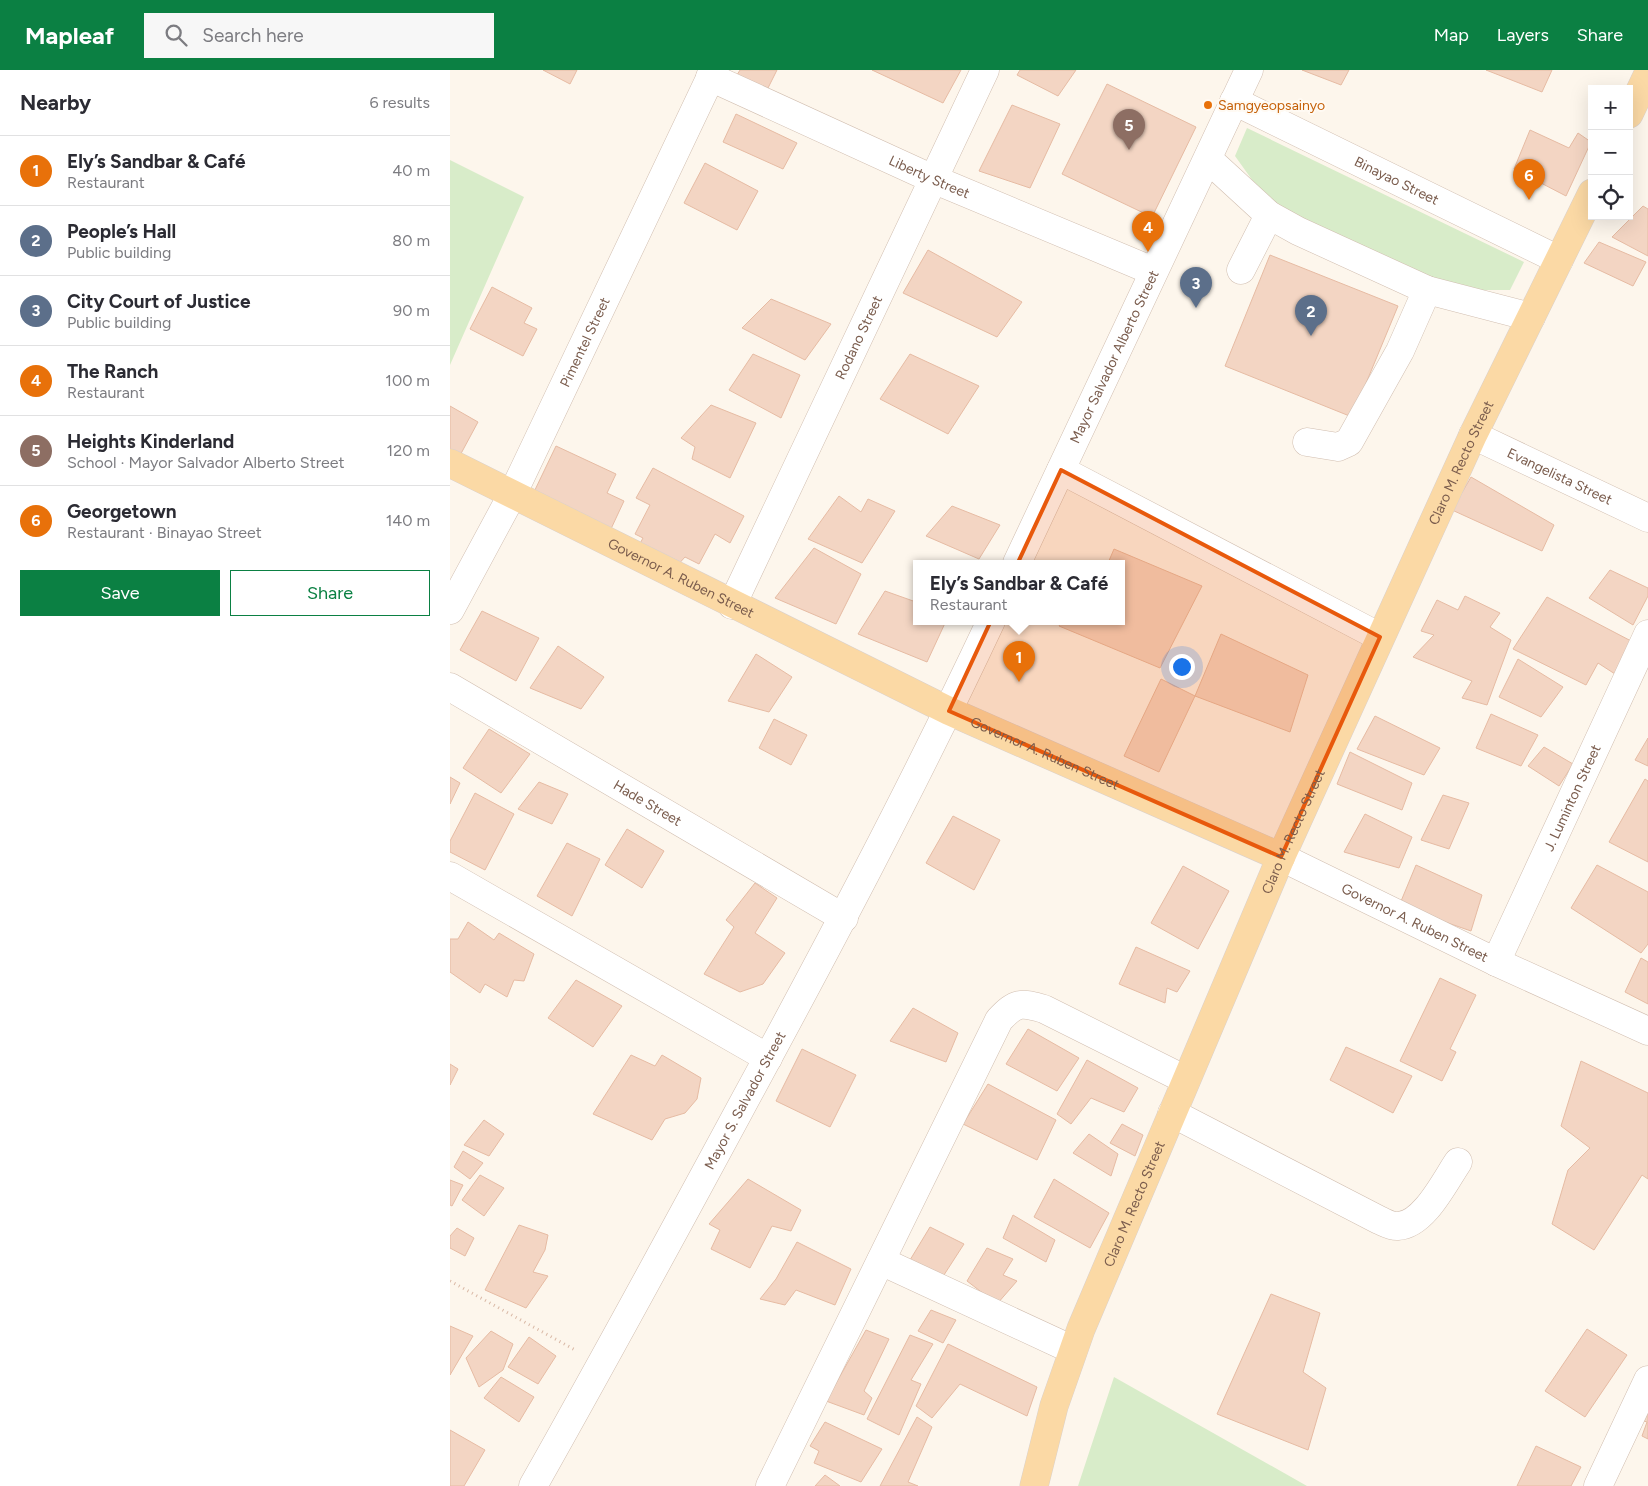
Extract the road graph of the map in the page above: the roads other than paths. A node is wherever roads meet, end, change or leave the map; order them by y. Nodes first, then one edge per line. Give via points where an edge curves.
1 (985, 70) edge
2 (1249, 70) edge
3 (712, 74) edge
4 (1648, 74) edge
5 (1234, 102) junction
6 (1633, 106) edge
7 (1208, 158) junction
8 (933, 179) junction
9 (1588, 201) edge
10 (1269, 214) junction
11 (1559, 260) junction
12 (1242, 270) dead end
13 (1152, 271) junction
14 (1426, 290) junction
15 (1531, 317) junction
16 (1472, 435) junction
17 (1307, 442) dead end
18 (450, 463) edge
19 (1061, 470) junction
20 (512, 495) junction
21 (1648, 518) edge
22 (1019, 560) edge
23 (732, 605) junction
24 (450, 610) edge
25 (989, 625) edge
26 (1648, 634) edge
27 (1380, 637) junction
28 (450, 687) edge
29 (949, 711) junction
30 (1281, 857) junction
31 (450, 876) edge
32 (844, 918) junction
33 (1496, 962) junction
34 (1648, 1032) edge
35 (768, 1058) junction
36 (1186, 1080) junction
37 (1172, 1112) junction
38 (1458, 1162) dead end
39 (881, 1261) junction
40 (1073, 1350) junction
41 (1648, 1380) edge
42 (533, 1486) edge
43 (770, 1486) edge
44 (1034, 1486) edge
45 (1598, 1486) edge

1 - 8 street, Rodano Street
2 - 5 street, Mayor Salvador Alberto Street
3 - 8 street, Liberty Street
3 - 20 street, Pimentel Street
4 - 6 main road
5 - 7 street, Mayor Salvador Alberto Street
5 - 11 street, Binayao Street
7 - 10 street
7 - 13 street, Mayor Salvador Alberto Street
8 - 13 street, Liberty Street
8 - 23 street, Rodano Street
9 - 11 main road, Claro M. Recto Street
10 - 12 street
10 - 14 street via 1336,250
11 - 15 main road, Claro M. Recto Street
13 - 19 street, Mayor Salvador Alberto Street
14 - 15 street
14 - 17 street via 1400,350 1349,442 1338,447
15 - 16 main road, Claro M. Recto Street
16 - 21 street, Evangelista Street
16 - 27 main road, Claro M. Recto Street
18 - 20 main road, Governor A. Ruben Street
19 - 22 street, Mayor Salvador Alberto Street
19 - 27 street
20 - 23 main road, Governor A. Ruben Street
20 - 24 street, Pimentel Street
23 - 29 main road, Governor A. Ruben Street
25 - 29 street
26 - 33 street, J. Luminton Street
27 - 30 main road, Claro M. Recto Street
28 - 32 street, Hade Street
29 - 30 main road, Governor A. Ruben Street
29 - 32 street, Mayor S. Salvador Street
30 - 33 street, Governor A. Ruben Street
30 - 36 main road, Claro M. Recto Street
31 - 35 street
32 - 35 street, Mayor S. Salvador Street
33 - 34 street, Governor A. Ruben Street
35 - 42 street, Mayor S. Salvador Street
36 - 37 main road, Claro M. Recto Street
36 - 39 street via 1044,1009 1026,1003 1012,1006 999,1020
37 - 38 street via 1379,1220 1397,1226 1411,1222 1424,1212
37 - 40 main road, Claro M. Recto Street
39 - 40 street
39 - 43 street
40 - 44 main road, Claro M. Recto Street via 1054,1406
41 - 45 street

